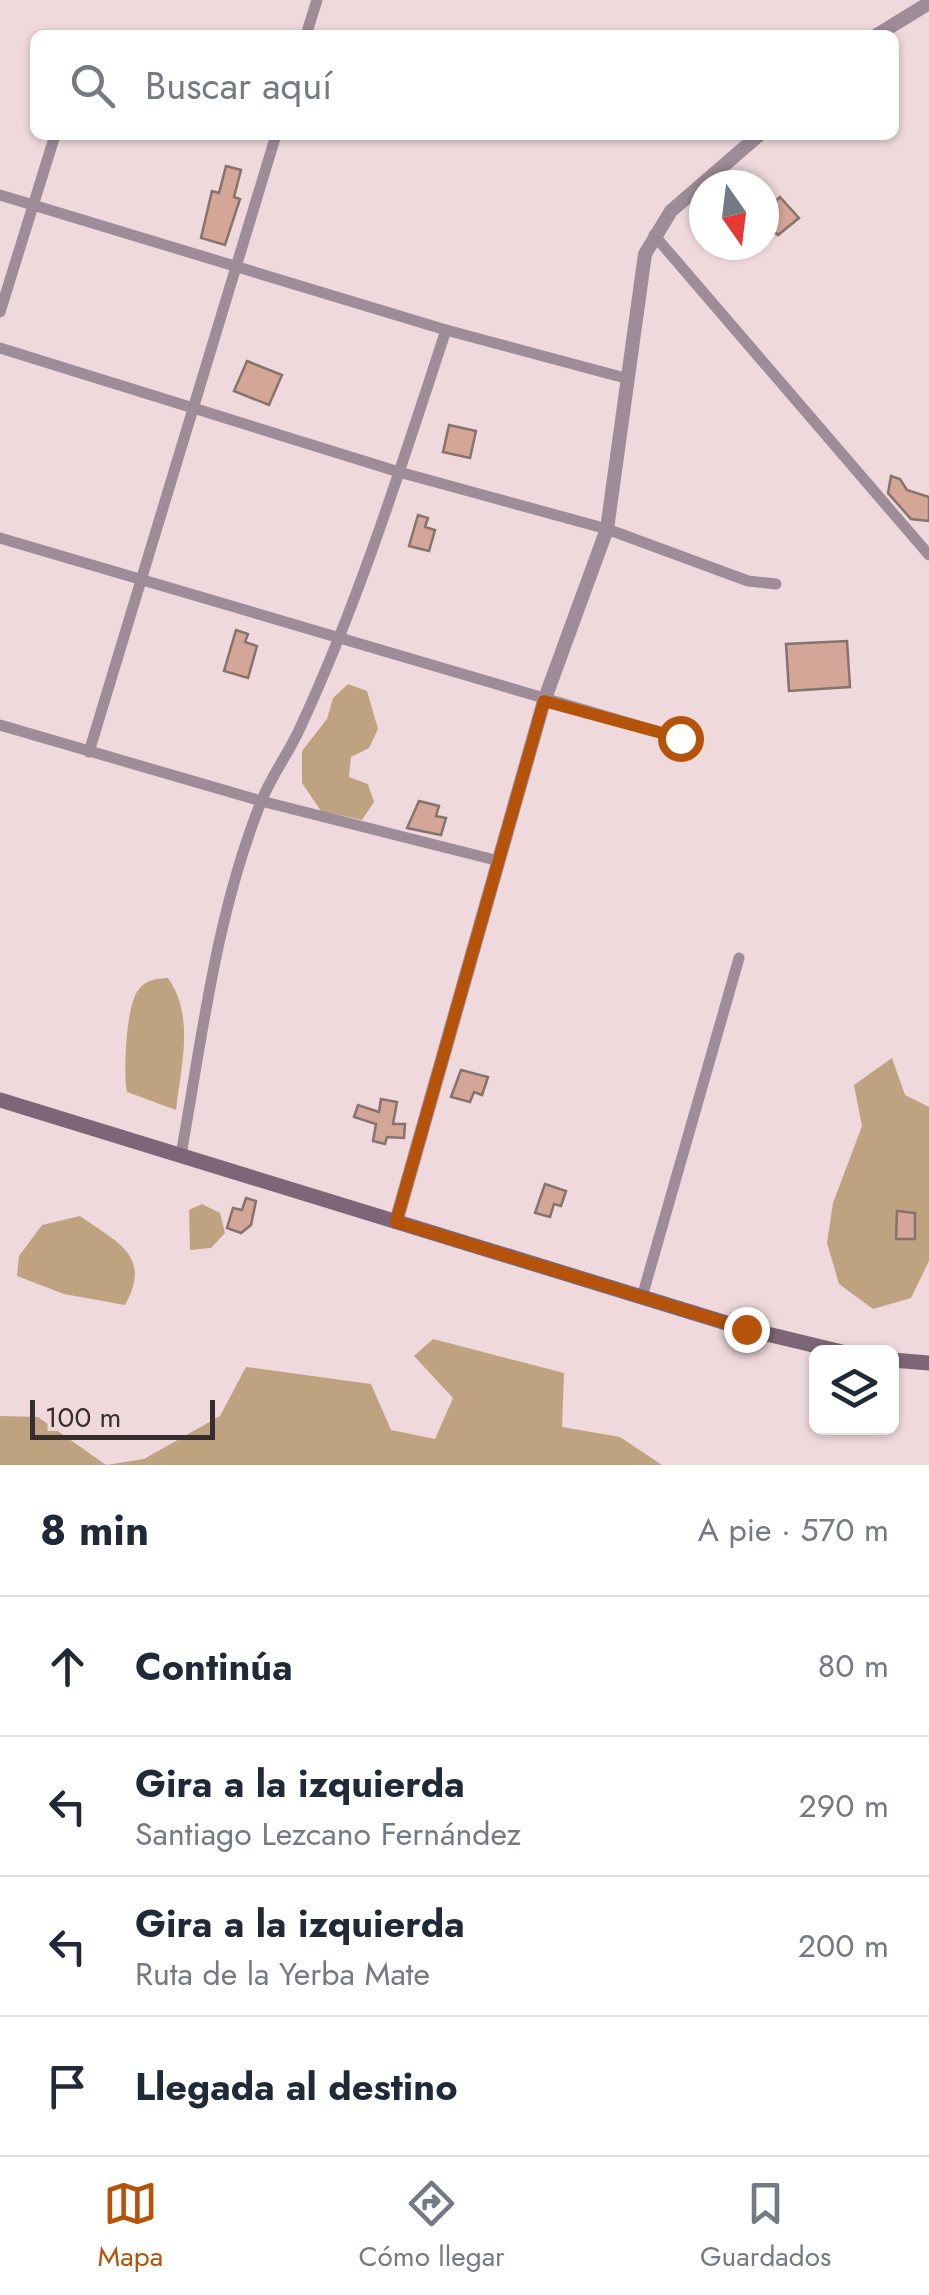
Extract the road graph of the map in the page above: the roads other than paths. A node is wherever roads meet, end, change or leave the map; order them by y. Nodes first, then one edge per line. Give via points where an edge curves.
1 (317, 0) edge
2 (929, 4) edge
3 (308, 30) edge
4 (885, 30) edge
5 (53, 140) edge
6 (274, 140) edge
7 (753, 140) edge
8 (0, 195) edge
9 (30, 206) junction
10 (654, 236) junction
11 (236, 268) junction
12 (0, 312) edge
13 (446, 330) junction
14 (0, 348) edge
15 (625, 378) junction
16 (193, 408) junction
17 (399, 472) junction
18 (607, 529) junction
19 (0, 538) edge
20 (929, 555) edge
21 (143, 576) junction
22 (776, 584) dead end
23 (337, 636) junction
24 (544, 701) junction
25 (0, 726) edge
26 (680, 738) dead end
27 (89, 752) junction
28 (261, 801) junction
29 (500, 861) junction
30 (739, 958) dead end
31 (0, 1100) edge
32 (181, 1156) junction
33 (396, 1222) junction
34 (642, 1297) junction
35 (817, 1345) edge
36 (899, 1361) edge
37 (929, 1363) edge

1 - 3 street
2 - 4 street
5 - 9 street
6 - 11 street
7 - 10 street via 671,211
8 - 9 street
9 - 11 street
9 - 12 street
10 - 15 street via 645,254
10 - 20 street
11 - 13 street
11 - 16 street
13 - 15 street
13 - 17 street
14 - 16 street
15 - 18 street
16 - 17 street
16 - 21 street
17 - 18 street
17 - 23 street
18 - 22 street via 748,581
18 - 24 street
19 - 21 street
21 - 23 street
21 - 27 street
23 - 24 street
23 - 28 street via 300,729
24 - 26 street
24 - 29 street
25 - 27 street
27 - 28 street
28 - 29 street
28 - 32 street via 221,936
29 - 33 street
30 - 34 street
31 - 32 main road
32 - 33 main road
33 - 34 main road
34 - 35 main road
36 - 37 main road

